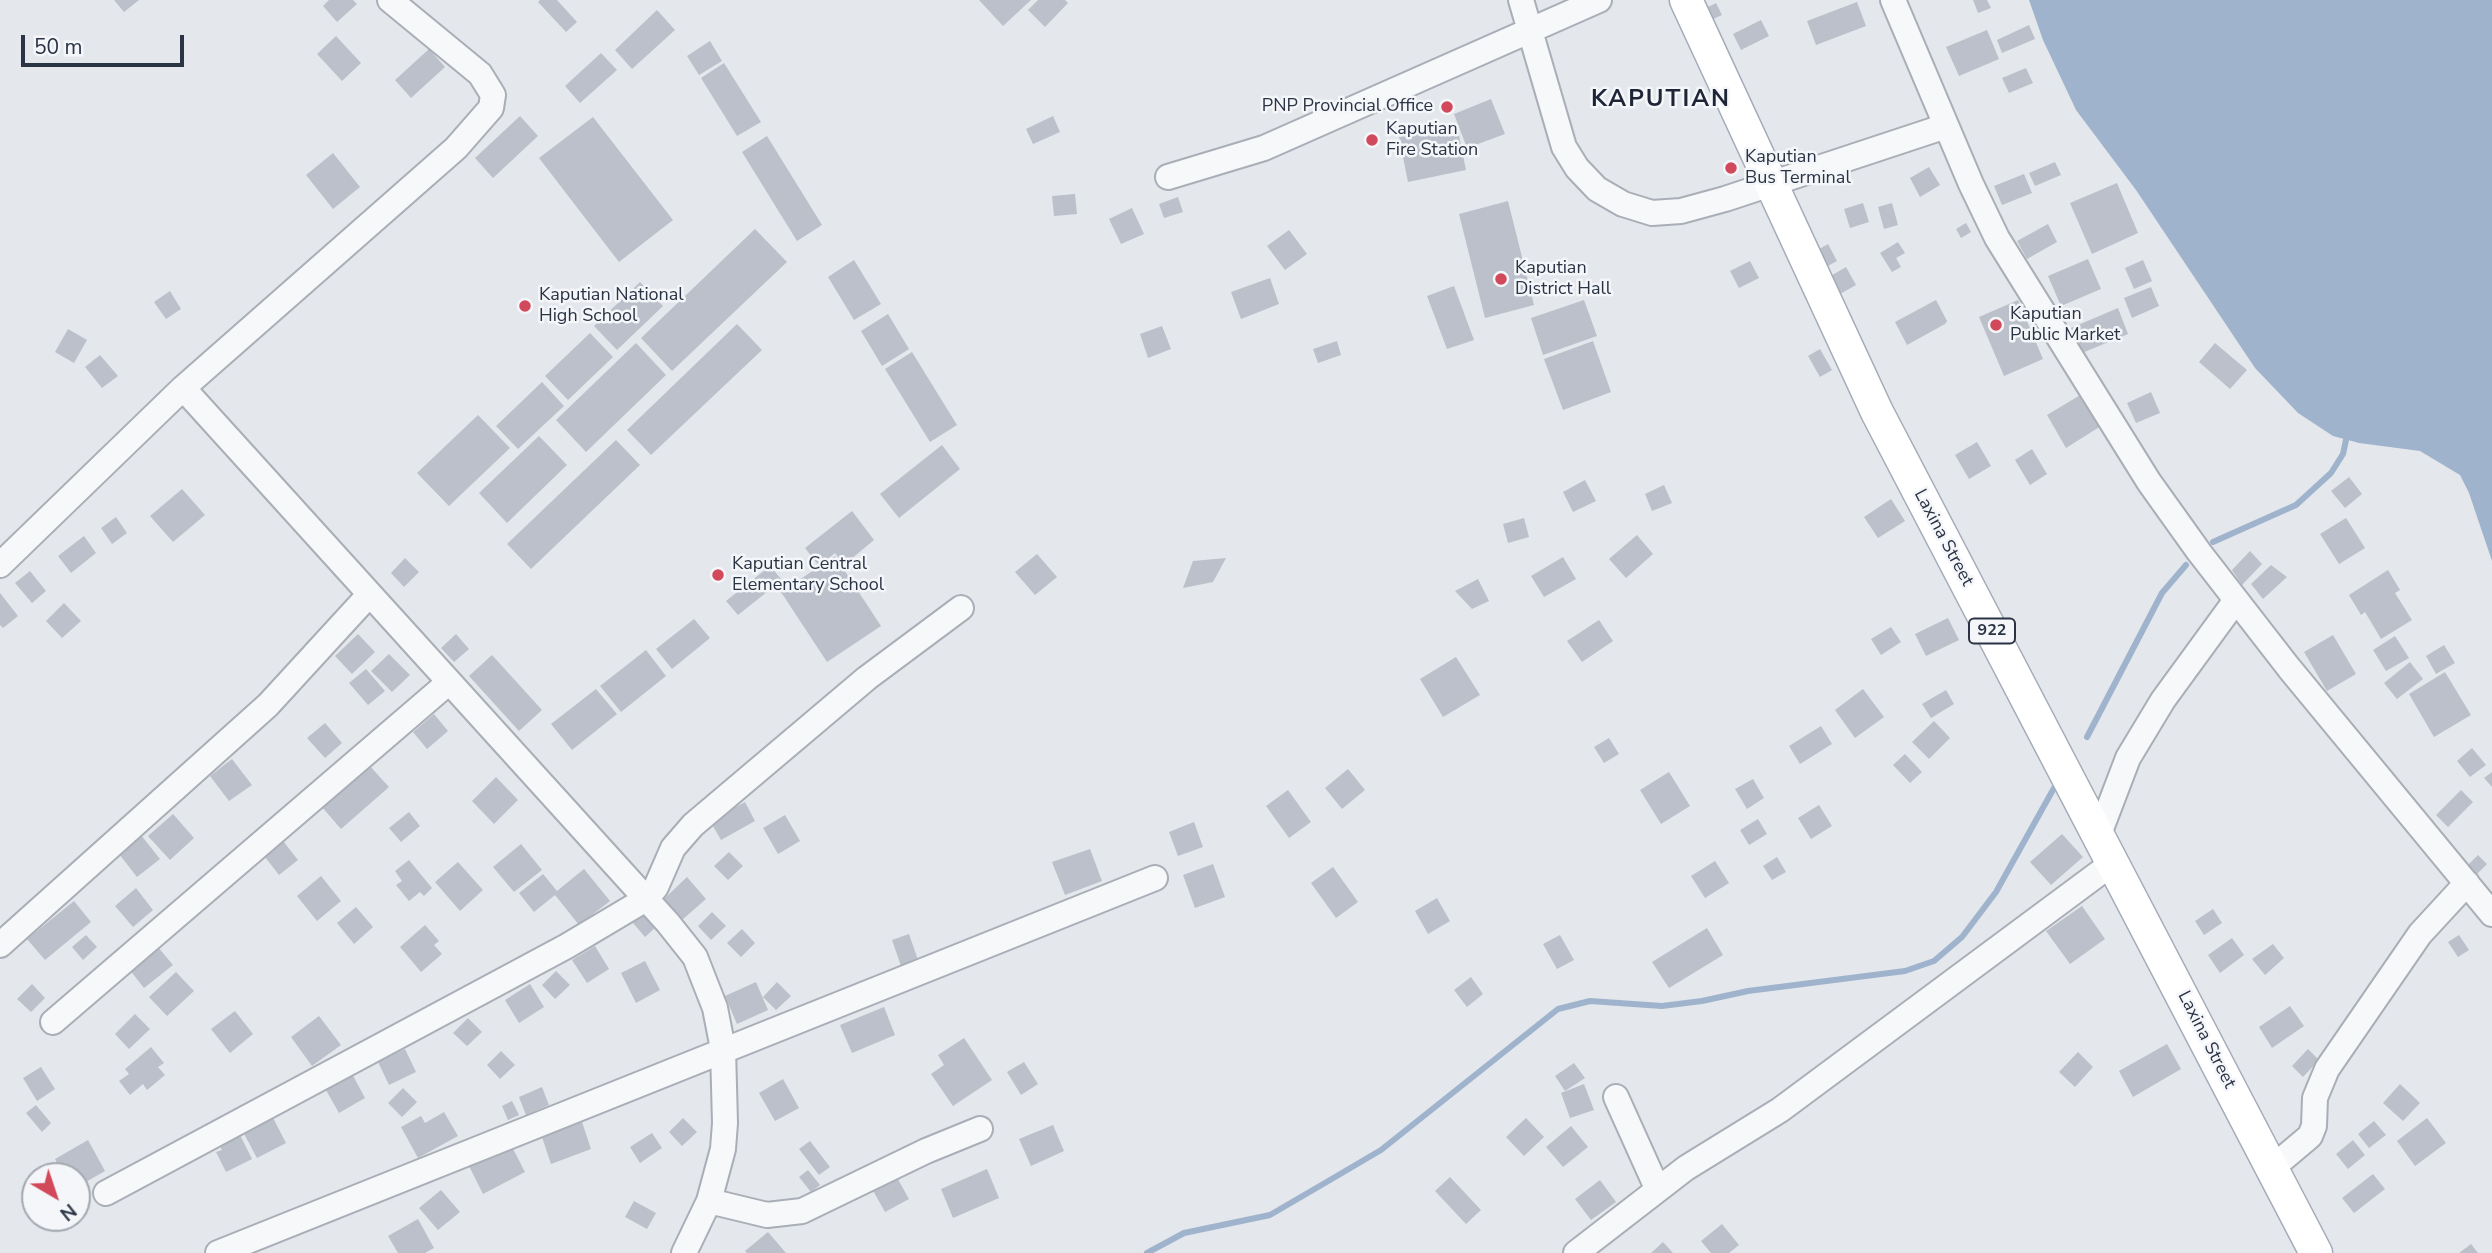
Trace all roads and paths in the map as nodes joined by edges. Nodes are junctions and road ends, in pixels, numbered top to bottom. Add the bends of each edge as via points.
1 (390, 0) edge
2 (1521, 0) edge
3 (1599, 0) edge
4 (1686, 0) edge
5 (1893, 0) edge
6 (1532, 30) junction
7 (1946, 126) junction
8 (1168, 177) dead end
9 (1770, 185) junction
10 (183, 388) junction
11 (0, 565) edge
12 (368, 596) junction
13 (2236, 600) junction
14 (961, 608) dead end
15 (448, 683) junction
16 (2099, 834) junction
17 (2114, 862) junction
18 (1155, 878) dead end
19 (2467, 883) junction
20 (646, 899) junction
21 (2492, 914) edge
22 (0, 945) edge
23 (53, 1022) dead end
24 (723, 1049) junction
25 (1616, 1097) dead end
26 (980, 1129) dead end
27 (2272, 1168) junction
28 (1657, 1188) junction
29 (106, 1193) dead end
30 (709, 1201) junction
31 (218, 1253) edge
32 (684, 1253) edge
33 (1576, 1253) edge
34 (2316, 1253) edge

1 - 10 street via 480,74 493,95 491,108 456,148
2 - 6 street
3 - 6 street
4 - 9 main road, Laxina Street / 922
5 - 7 street
6 - 8 street via 1264,148
6 - 9 street via 1564,147 1597,189 1652,213 1681,211
7 - 9 street
7 - 13 street via 1986,217 2024,286 2170,513
9 - 16 main road, Laxina Street / 922 via 1877,412
10 - 11 street
10 - 12 street
12 - 15 street
12 - 22 street via 268,705
13 - 16 street via 2163,700 2128,758
13 - 19 street
14 - 20 street via 867,678 693,825 673,848
15 - 20 street
15 - 23 street
16 - 17 main road, Laxina Street / 922
17 - 27 main road, Laxina Street / 922
17 - 28 street via 1780,1110
18 - 24 street
19 - 21 street
19 - 27 street via 2420,934 2327,1069 2315,1098 2310,1136
20 - 24 street via 695,957 715,1008
20 - 29 street via 567,946
24 - 30 street via 723,1149
24 - 31 street
25 - 28 street
26 - 30 street via 802,1211 767,1215
27 - 34 main road, Laxina Street / 922
28 - 33 street
30 - 32 street

